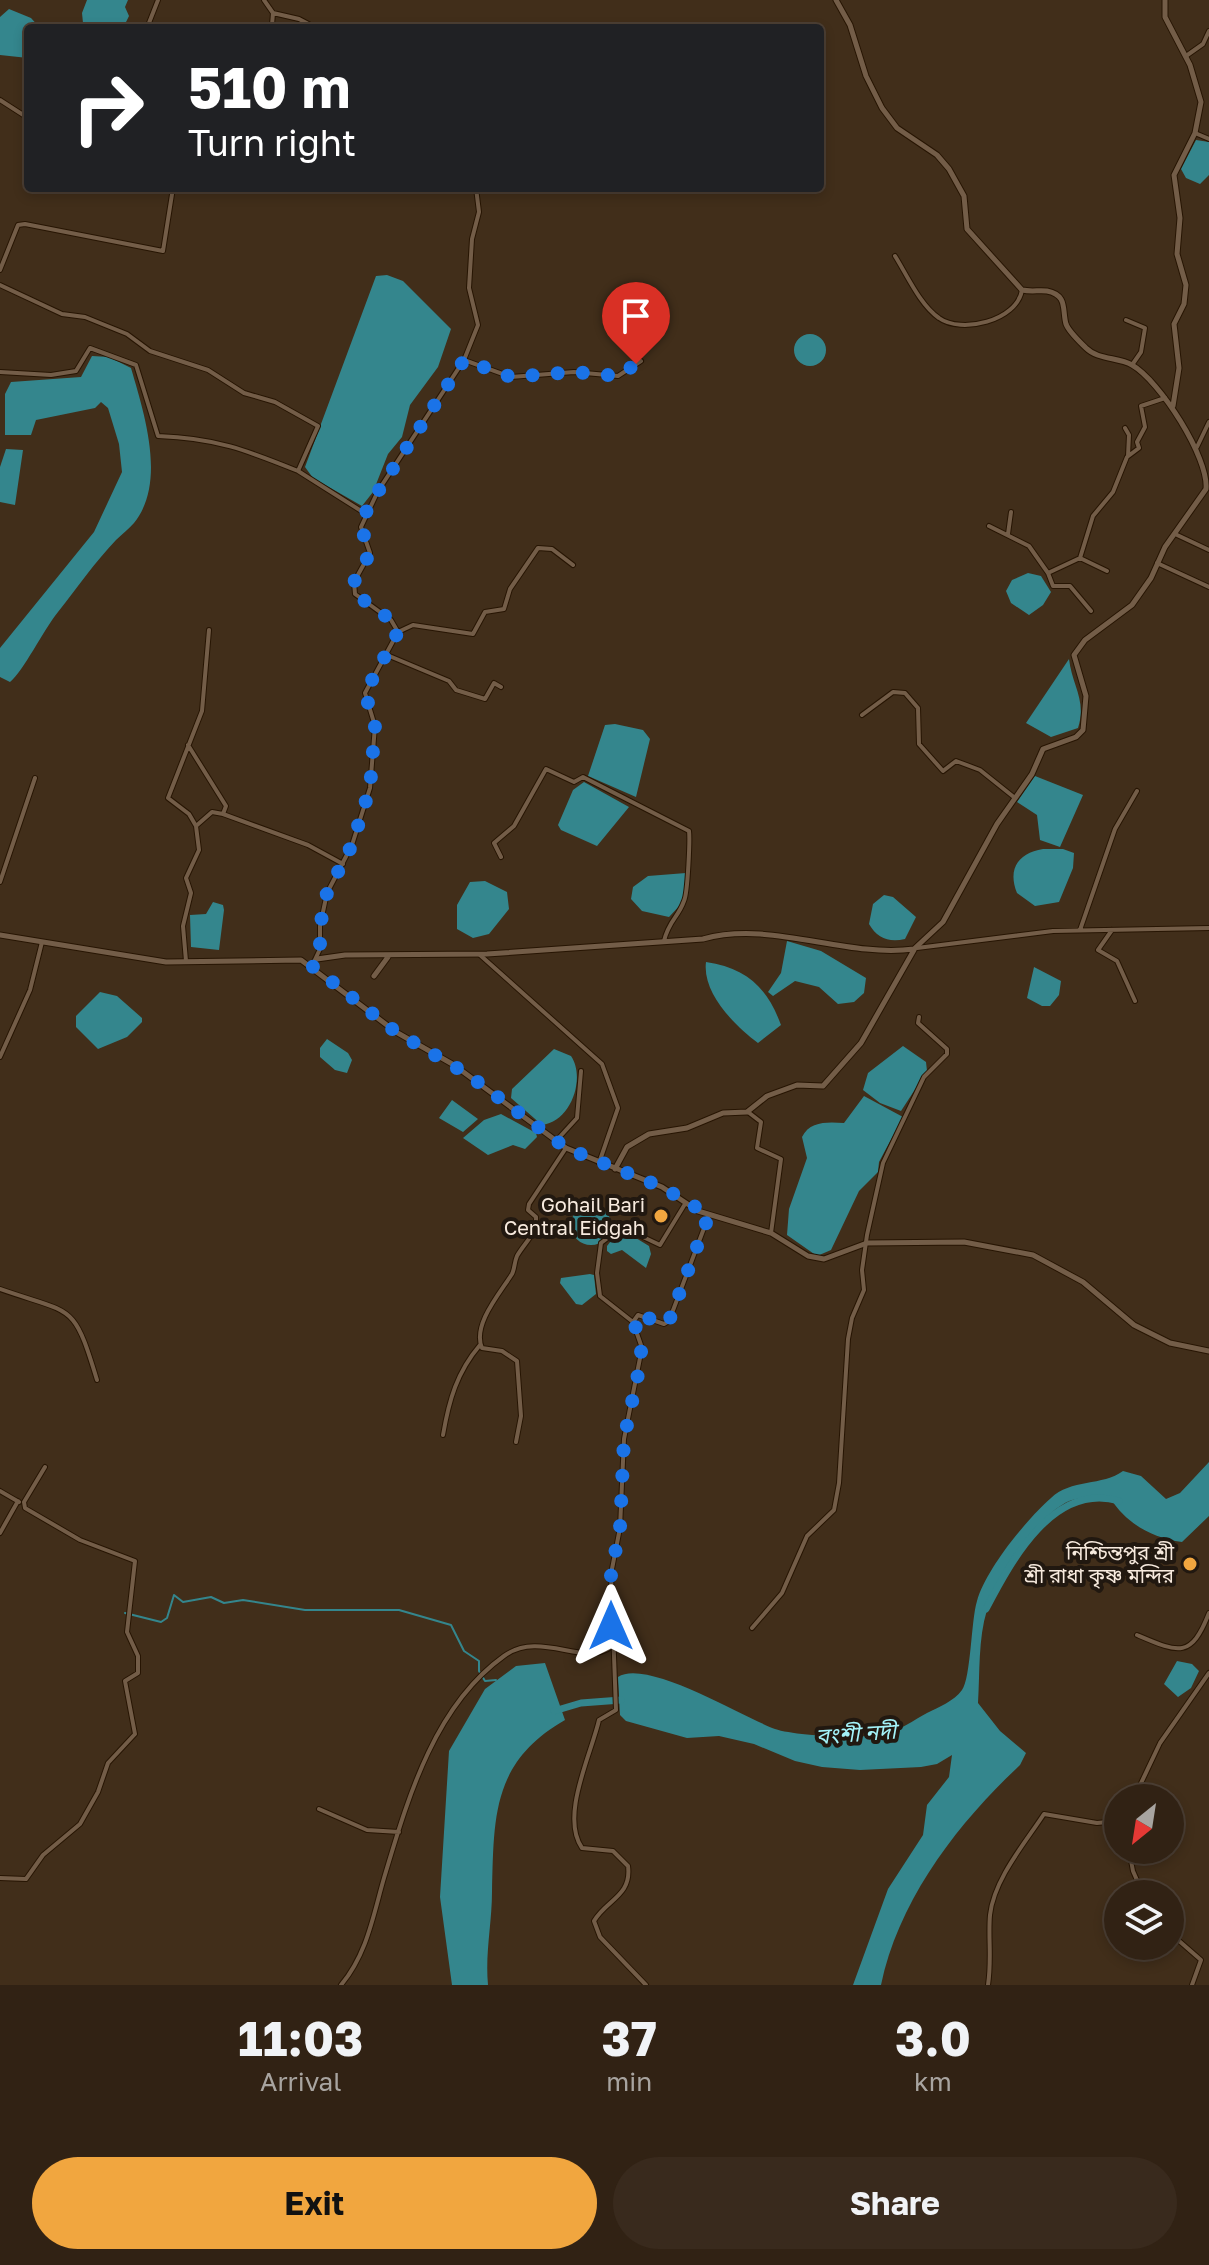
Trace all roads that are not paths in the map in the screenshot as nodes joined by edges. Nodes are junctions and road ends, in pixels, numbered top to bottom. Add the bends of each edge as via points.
1 (158, 0) edge
2 (264, 0) edge
3 (836, 0) edge
4 (1165, 0) edge
5 (273, 13) junction
6 (149, 24) edge
7 (272, 24) edge
8 (307, 24) edge
9 (1209, 31) edge
10 (1186, 56) junction
11 (0, 100) edge
12 (24, 115) edge
13 (1195, 133) junction
14 (1209, 139) edge
15 (172, 192) edge
16 (476, 192) edge
17 (895, 256) dead end
18 (0, 270) edge
19 (0, 285) edge
20 (1022, 290) junction
21 (1126, 320) dead end
22 (464, 360) junction
23 (641, 361) dead end
24 (1132, 365) junction
25 (0, 372) edge
26 (1165, 398) junction
27 (1173, 407) junction
28 (1209, 422) edge
29 (1125, 428) dead end
30 (1197, 447) junction
31 (1128, 456) junction
32 (298, 471) junction
33 (1011, 512) dead end
34 (366, 514) junction
35 (989, 526) dead end
36 (1175, 534) junction
37 (1010, 536) junction
38 (1209, 550) edge
39 (1080, 558) junction
40 (1157, 563) junction
41 (573, 565) dead end
42 (1107, 571) dead end
43 (1048, 573) junction
44 (1209, 587) edge
45 (1091, 611) dead end
46 (209, 630) dead end
47 (398, 632) junction
48 (387, 655) junction
49 (501, 687) dead end
50 (862, 715) dead end
51 (188, 745) junction
52 (35, 778) dead end
53 (1137, 791) dead end
54 (1015, 798) junction
55 (223, 814) junction
56 (196, 826) junction
57 (501, 857) dead end
58 (343, 864) junction
59 (0, 882) edge
60 (1209, 928) edge
61 (1080, 930) junction
62 (1112, 930) junction
63 (0, 935) edge
64 (664, 941) junction
65 (42, 942) junction
66 (915, 948) junction
67 (480, 955) junction
68 (388, 956) junction
69 (317, 959) junction
70 (186, 963) junction
71 (312, 966) junction
72 (374, 976) dead end
73 (1135, 1001) dead end
74 (919, 1017) dead end
75 (0, 1057) edge
76 (581, 1071) dead end
77 (747, 1112) junction
78 (556, 1141) junction
79 (566, 1148) junction
80 (599, 1163) junction
81 (615, 1169) junction
82 (685, 1204) junction
83 (709, 1215) junction
84 (771, 1233) junction
85 (867, 1243) junction
86 (0, 1289) edge
87 (633, 1322) junction
88 (480, 1345) junction
89 (1209, 1351) edge
90 (97, 1380) dead end
91 (443, 1435) dead end
92 (516, 1442) dead end
93 (45, 1467) dead end
94 (0, 1491) edge
95 (20, 1502) junction
96 (0, 1533) edge
97 (1209, 1613) edge
98 (752, 1628) dead end
99 (1137, 1635) dead end
100 (612, 1646) junction
101 (1209, 1673) edge
102 (1141, 1784) edge
103 (319, 1809) dead end
104 (1104, 1822) edge
105 (399, 1832) junction
106 (0, 1878) edge
107 (1184, 1945) edge
108 (341, 1985) edge
109 (646, 1985) edge
110 (988, 1985) edge
111 (1192, 1985) edge

1 - 6 street
2 - 5 street
3 - 20 street via 882,108 897,128 949,169 964,196 967,229
4 - 10 street via 1171,32
5 - 7 street
5 - 8 street
9 - 10 street via 1203,44
10 - 13 street via 1200,93
11 - 12 street
13 - 14 street
13 - 27 street via 1174,175 1180,218 1177,254 1186,285 1174,324 1179,368
15 - 18 street via 163,251 25,224 13,232
16 - 22 street via 479,212 469,288 478,325
17 - 20 street via 928,307 946,321 989,321 1008,315
19 - 32 street via 62,314 127,334 150,351 208,370 244,393 275,402 318,426
20 - 24 street via 1055,293 1066,305 1068,328 1086,348
21 - 24 street via 1145,328 1141,352
22 - 23 street via 511,377 574,372 618,376
22 - 34 street
24 - 26 street
25 - 32 street via 76,371 90,348 136,365 158,436 203,438 245,448
26 - 27 street
26 - 31 street via 1141,406 1145,427 1137,451
27 - 30 street
28 - 30 street
29 - 31 street
30 - 36 street via 1206,489
31 - 39 street via 1113,492 1093,516
32 - 34 street
33 - 37 street
34 - 47 street via 361,527 370,553 354,582 355,594 391,620
35 - 37 street
36 - 38 street
36 - 40 street
37 - 43 street via 1035,551
39 - 42 street
39 - 43 street
40 - 44 street
40 - 54 street via 1132,605 1085,640 1075,654 1086,696 1083,730 1043,749
41 - 47 street via 552,549 538,548 510,589 504,609 485,612 473,634 413,625
43 - 45 street via 1053,586 1070,586
46 - 51 street via 205,699
47 - 48 street
48 - 49 street via 485,699 494,683
48 - 58 street via 365,693 375,726 370,788
50 - 54 street via 893,692 905,693 918,708 919,744 943,771 956,761 968,764
51 - 55 street via 222,796
51 - 56 street via 168,798
52 - 59 street
53 - 61 street via 1115,829
54 - 66 street via 943,922
55 - 56 street via 212,812
55 - 58 street via 308,845
56 - 70 street via 199,850 186,878 191,893 183,926
57 - 64 street via 494,843 514,826 546,769 574,782 583,777 689,831 688,888
58 - 69 street via 327,893
60 - 62 street
61 - 62 street
61 - 66 street
62 - 73 street via 1098,950 1117,961
63 - 65 street
64 - 66 street via 734,934 848,948
64 - 67 street
65 - 70 street
65 - 75 street via 30,990
66 - 77 street via 861,1043 823,1086 797,1085
67 - 68 street
67 - 80 street via 602,1064 618,1108
68 - 69 street
68 - 72 street
69 - 71 street
70 - 71 street via 286,959
71 - 78 street via 396,1032 461,1069
74 - 85 street via 918,1023 947,1054 924,1077 883,1163
76 - 78 street via 577,1118
77 - 81 street via 723,1113 687,1128 649,1134 627,1147
77 - 84 street via 761,1122 757,1148 781,1159
78 - 79 street
79 - 80 street
79 - 88 street via 529,1204 536,1217 534,1231 488,1309
80 - 81 street
81 - 82 street via 662,1187
82 - 83 street
82 - 87 street via 660,1245 622,1227 601,1243 600,1296
83 - 84 street
83 - 87 street via 669,1321 638,1315
84 - 85 street via 808,1256 824,1259
85 - 89 street via 964,1242 1033,1255 1083,1282 1134,1325 1170,1343
85 - 98 street via 864,1290 848,1339 834,1510 807,1536 782,1593
86 - 90 street via 54,1306 75,1320
87 - 100 street via 642,1356 624,1439 620,1528 610,1594
88 - 91 street via 458,1376
88 - 92 street via 517,1361 521,1416
93 - 95 street
94 - 95 street
95 - 96 street
95 - 106 street via 80,1540 135,1561 127,1632 138,1656 138,1673 125,1681 135,1734 108,1763 98,1792 72,1833 43,1855 26,1879
97 - 99 street via 1198,1639 1184,1648
100 - 105 street via 598,1652 528,1645 509,1653 469,1685 424,1763
100 - 109 street via 615,1713 599,1720 574,1827 582,1848 613,1851 628,1866 622,1895 594,1921 600,1937
101 - 102 street via 1160,1743
103 - 105 street via 367,1830
104 - 110 street via 1044,1814 1005,1874 990,1912
105 - 108 street via 360,1957
107 - 111 street via 1201,1960

